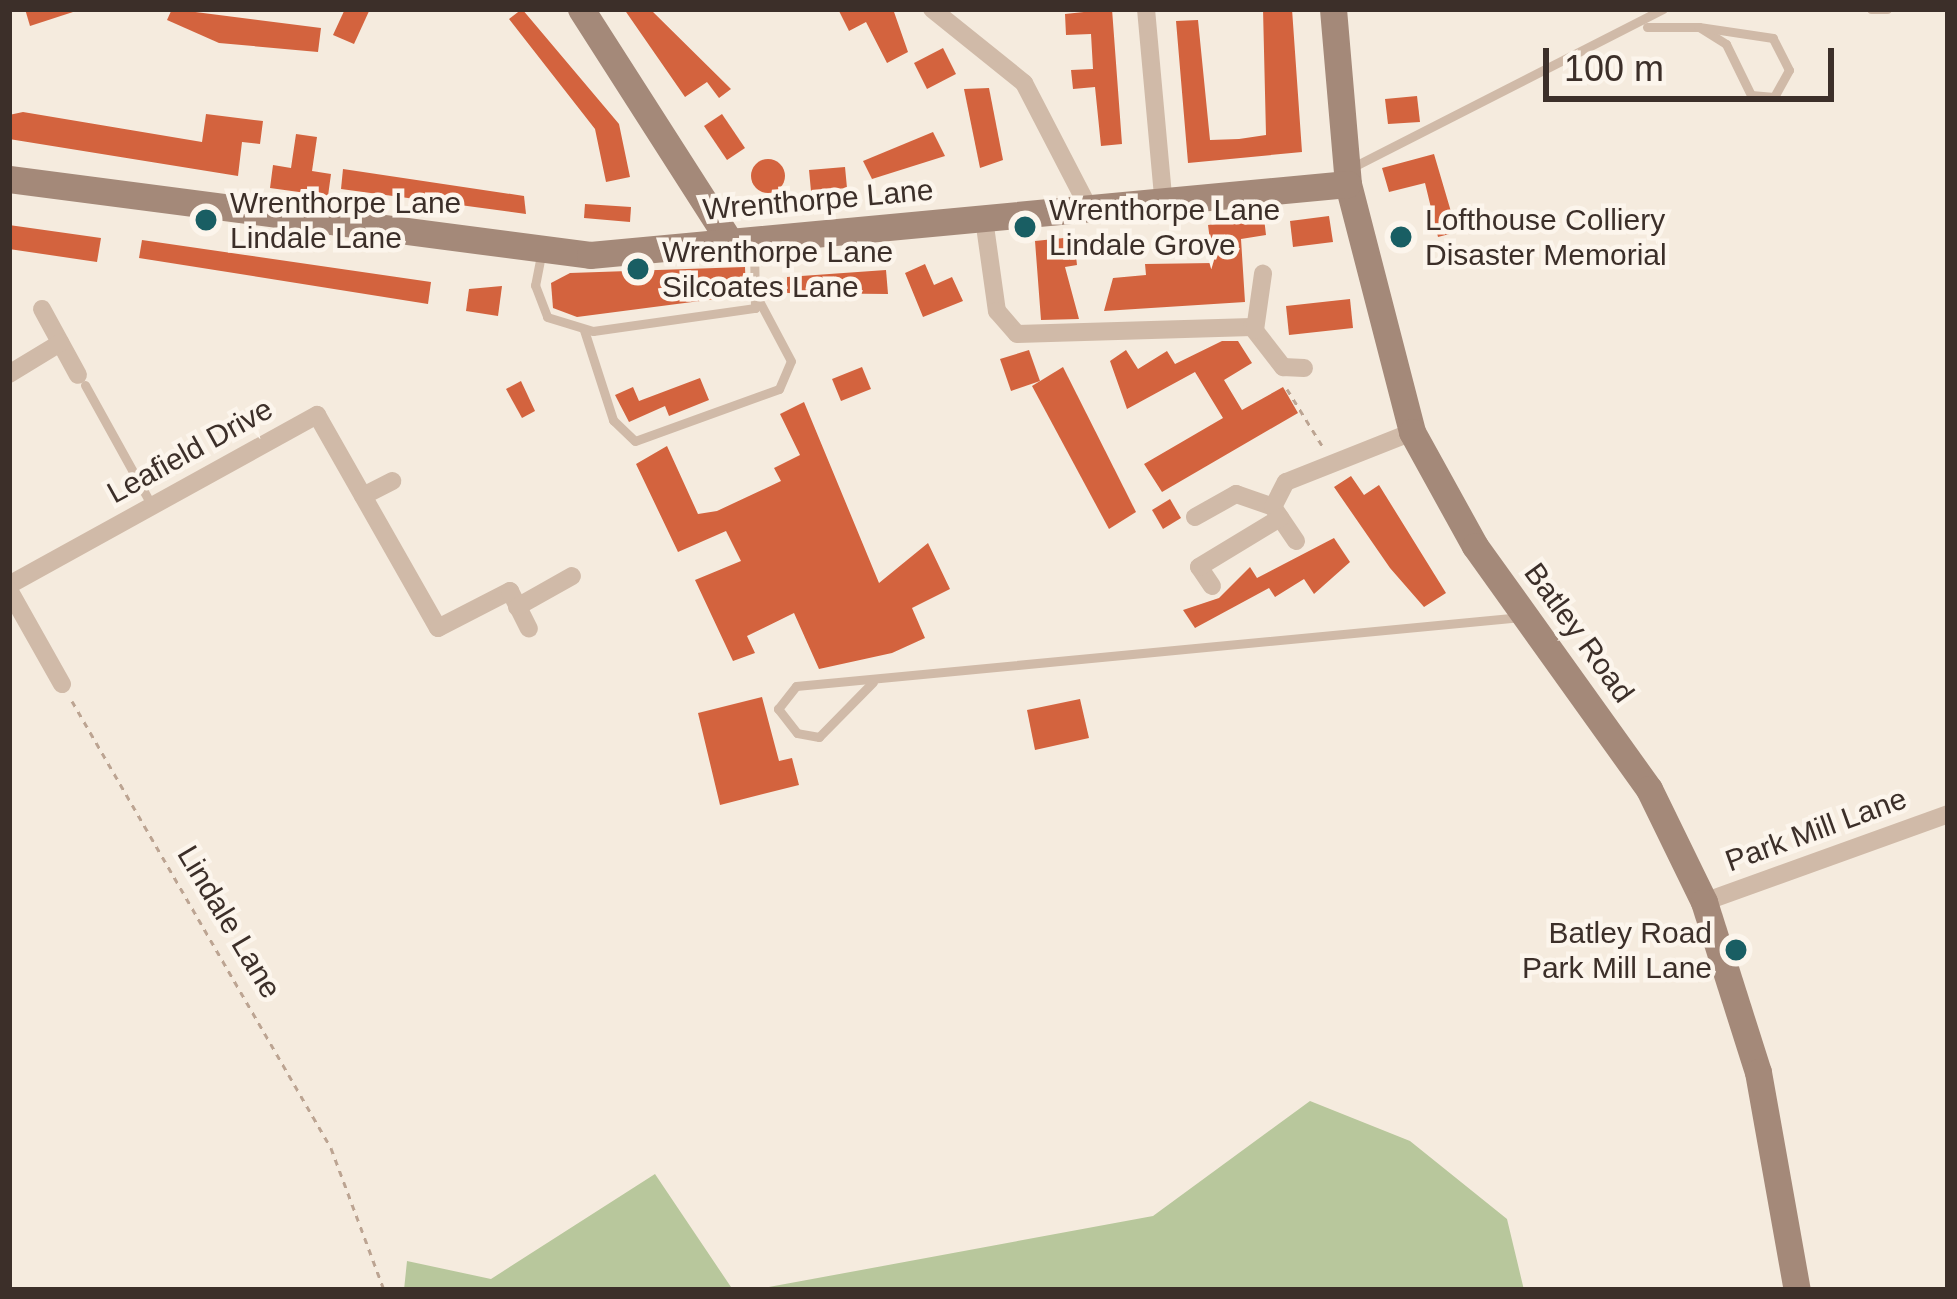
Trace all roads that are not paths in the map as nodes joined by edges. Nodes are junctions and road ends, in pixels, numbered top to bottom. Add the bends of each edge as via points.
1 (581, 9) edge
2 (932, 9) edge
3 (1146, 9) edge
4 (1333, 9) edge
5 (1663, 9) edge
6 (1870, 9) edge
7 (1887, 9) edge
8 (1647, 27) junction
9 (1699, 27) junction
10 (1347, 177) junction
11 (9, 179) edge
12 (1164, 206) junction
13 (1091, 212) junction
14 (984, 220) junction
15 (741, 239) junction
16 (542, 251) junction
17 (1262, 274) dead end
18 (757, 297) junction
19 (42, 309) dead end
20 (584, 330) junction
21 (1255, 330) junction
22 (59, 343) junction
23 (1304, 368) dead end
24 (9, 374) edge
25 (82, 380) joint
26 (1412, 432) junction
27 (392, 481) dead end
28 (363, 496) junction
29 (152, 506) junction
30 (1273, 517) junction
31 (1195, 518) dead end
32 (1296, 541) dead end
33 (572, 576) dead end
34 (1213, 586) dead end
35 (9, 587) edge
36 (517, 607) junction
37 (1527, 617) junction
38 (530, 629) dead end
39 (873, 682) junction
40 (62, 684) road end
41 (1948, 814) edge
42 (1704, 902) junction
43 (1797, 1290) edge

1 - 15 street
2 - 13 street via 1024,83
3 - 12 street
4 - 10 street, Batley Road
5 - 8 lane
6 - 7 lane
8 - 9 lane
8 - 10 lane
9 - 9 lane via 1726,44 1751,95 1774,97 1789,70 1773,38
10 - 12 street, Wrenthorpe Lane
10 - 26 street, Batley Road
11 - 16 street, Wrenthorpe Lane
12 - 13 street, Wrenthorpe Lane
13 - 14 street, Wrenthorpe Lane
14 - 15 street, Wrenthorpe Lane
14 - 21 street via 997,310 1017,334
15 - 16 street, Wrenthorpe Lane
15 - 18 lane
16 - 20 lane via 538,303
17 - 21 street
18 - 20 lane via 745,312
18 - 20 lane via 791,362 779,389 635,441 613,420
19 - 22 street
21 - 23 street via 1270,355
22 - 24 street
22 - 25 street
25 - 29 lane
26 - 30 street via 1330,458 1286,482
26 - 37 street, Batley Road
27 - 28 street
28 - 29 street, Leafield Drive via 317,415
28 - 36 street, Leafield Drive via 438,628 510,591
29 - 35 street, Leafield Drive
30 - 31 street via 1236,494
30 - 32 street
30 - 34 street via 1199,567
33 - 36 street, Leafield Drive
35 - 40 street
36 - 38 street
37 - 39 lane
37 - 42 street, Batley Road via 1649,789
39 - 39 lane via 786,689 778,709 797,734 819,737
41 - 42 street, Park Mill Lane
42 - 43 street, Batley Road via 1757,1072

